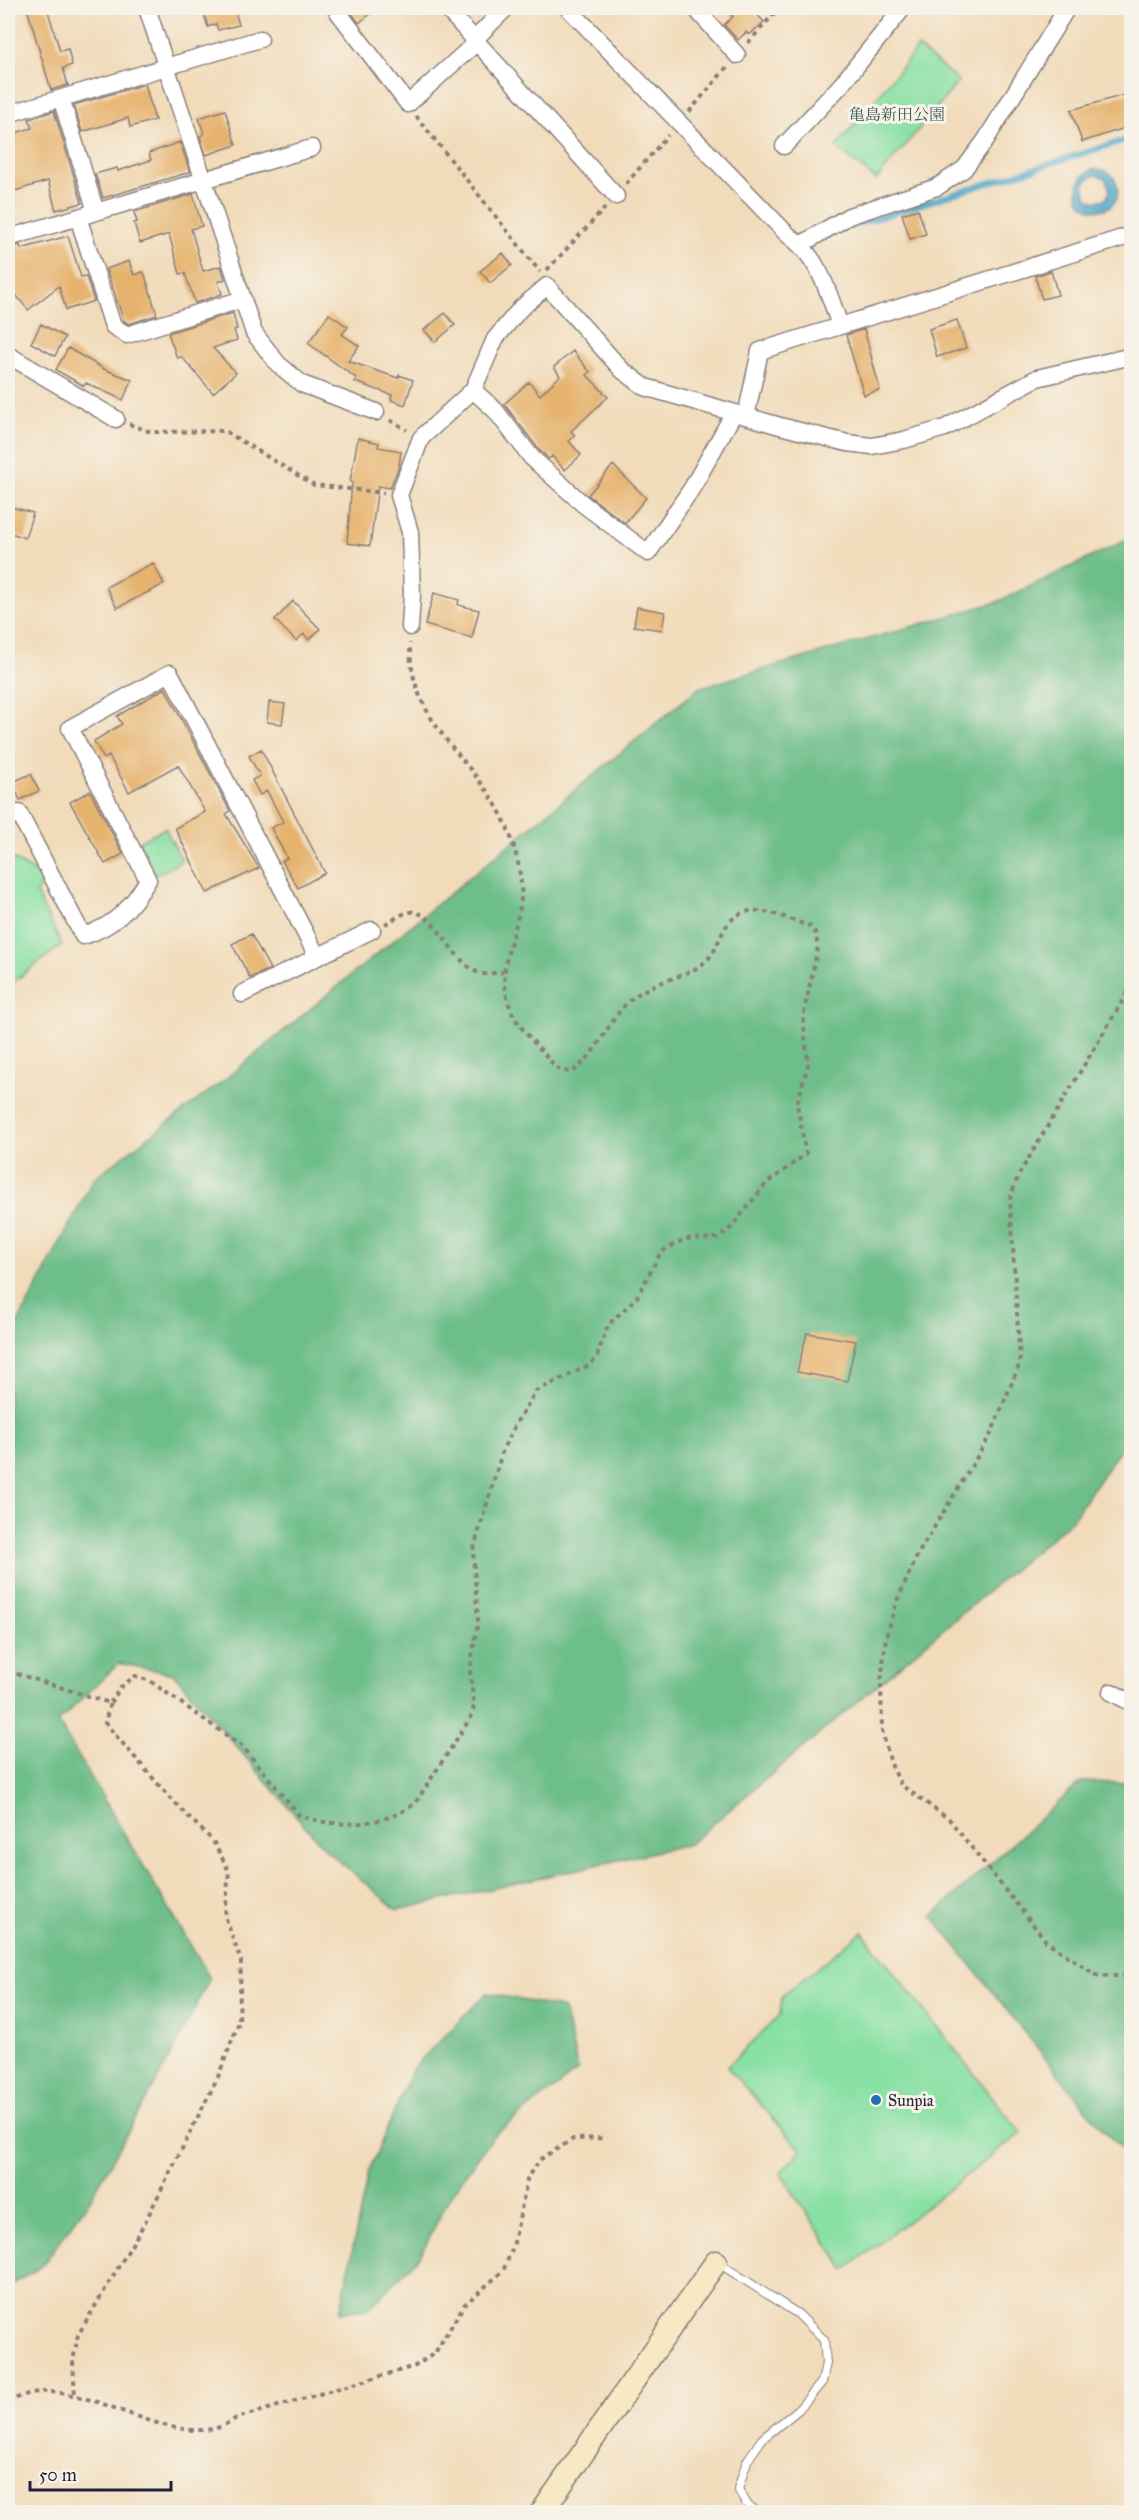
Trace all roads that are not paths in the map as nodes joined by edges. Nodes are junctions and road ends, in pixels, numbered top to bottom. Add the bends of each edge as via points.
1 (147, 8) edge
2 (334, 8) edge
3 (446, 8) edge
4 (506, 8) edge
5 (568, 8) edge
6 (694, 8) edge
7 (903, 8) edge
8 (1067, 8) edge
9 (260, 39) dead end
10 (476, 40) junction
11 (737, 56) road end
12 (166, 67) junction
13 (61, 98) junction
14 (8, 114) edge
15 (784, 146) dead end
16 (312, 148) dead end
17 (203, 179) junction
18 (616, 196) road end
19 (96, 212) junction
20 (78, 217) junction
21 (1131, 235) edge
22 (8, 238) edge
23 (802, 244) junction
24 (243, 299) junction
25 (840, 326) junction
26 (8, 355) edge
27 (1131, 356) edge
28 (473, 390) junction
29 (376, 412) road end
30 (740, 415) junction
31 (116, 418) road end
32 (410, 627) road end
33 (8, 816) edge
34 (372, 930) road end
35 (317, 956) junction
36 (242, 994) dead end
37 (1111, 1692) dead end
38 (1131, 1703) edge
39 (716, 2262) joint
40 (542, 2512) edge
41 (759, 2512) edge

1 - 12 street
2 - 10 street via 408,104
3 - 10 street
4 - 10 street
5 - 23 street via 788,235
6 - 11 street
7 - 15 street via 841,85
8 - 23 street via 964,169 937,188 849,216
9 - 12 street
10 - 18 street
12 - 13 street
12 - 17 street
13 - 14 street
13 - 19 street
16 - 17 street
17 - 19 street
17 - 24 street
19 - 20 street
20 - 22 street
20 - 24 street via 113,327 127,335
21 - 25 street
23 - 25 street via 819,268
24 - 29 street via 254,333 278,364 302,384
25 - 30 street via 760,351
26 - 31 street
27 - 30 street via 1037,378 945,428 872,446
28 - 30 street via 495,339 546,286 622,370 645,387
28 - 30 street via 495,410 532,458 583,504 648,553
28 - 32 street via 421,438 399,495 410,532
33 - 35 street via 19,813 83,936 104,929 130,908 148,880 70,728 170,673
34 - 35 street
35 - 36 street
37 - 38 street
39 - 40 street
39 - 41 lane via 798,2314 824,2340 826,2363 822,2382 799,2409 762,2439 747,2462 738,2489 748,2506

